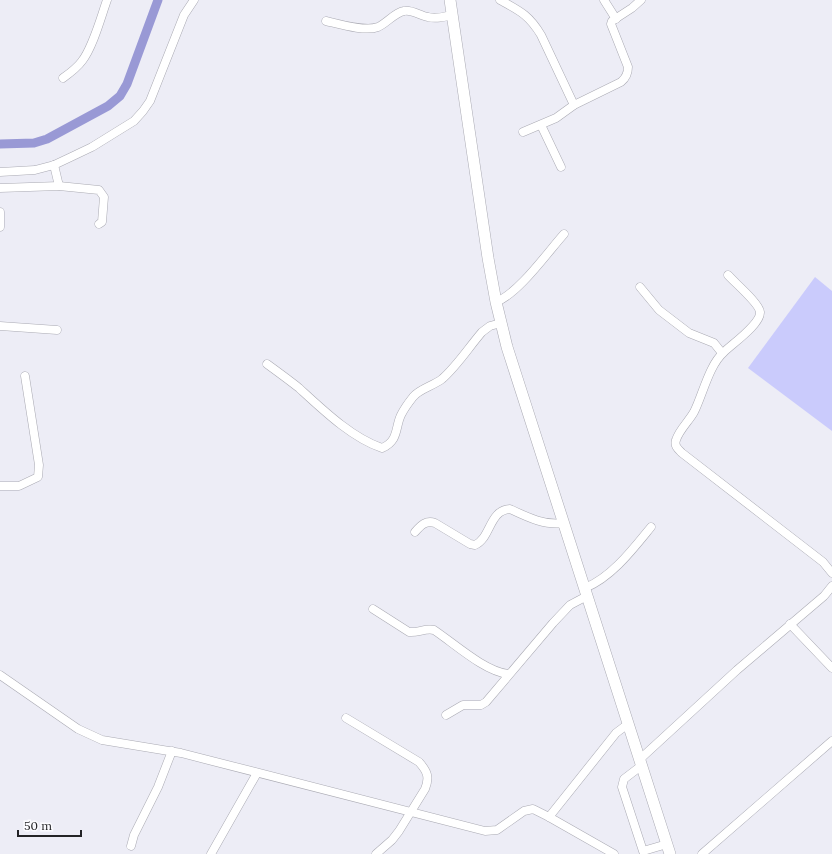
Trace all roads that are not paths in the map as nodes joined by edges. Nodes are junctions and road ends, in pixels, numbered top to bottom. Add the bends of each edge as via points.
1 (107, 0) edge
2 (194, 0) edge
3 (450, 0) edge
4 (500, 0) edge
5 (604, 0) edge
6 (641, 0) edge
7 (452, 15) junction
8 (616, 19) junction
9 (326, 21) dead end
10 (63, 78) dead end
11 (574, 105) junction
12 (541, 125) junction
13 (523, 132) dead end
14 (54, 165) junction
15 (561, 167) dead end
16 (0, 172) edge
17 (59, 186) junction
18 (0, 188) edge
19 (0, 212) edge
20 (99, 224) dead end
21 (0, 227) edge
22 (564, 234) dead end
23 (728, 276) dead end
24 (640, 287) dead end
25 (496, 302) junction
26 (501, 323) junction
27 (0, 326) edge
28 (57, 330) dead end
29 (722, 353) junction
30 (267, 364) dead end
31 (25, 376) dead end
32 (0, 486) edge
33 (564, 522) junction
34 (651, 527) dead end
35 (415, 532) dead end
36 (832, 573) edge
37 (832, 586) edge
38 (586, 592) junction
39 (373, 609) dead end
40 (790, 624) junction
41 (832, 668) edge
42 (508, 674) junction
43 (0, 675) edge
44 (446, 715) dead end
45 (346, 718) dead end
46 (628, 724) junction
47 (832, 741) edge
48 (172, 751) junction
49 (640, 763) junction
50 (257, 774) junction
51 (411, 813) junction
52 (549, 817) junction
53 (131, 846) dead end
54 (669, 849) edge
55 (211, 854) edge
56 (376, 854) edge
57 (614, 854) edge
58 (702, 854) edge

1 - 10 street via 87,54 78,67
2 - 14 street via 184,15 144,111 134,121 92,147
3 - 7 street
4 - 11 street via 529,17 535,25
5 - 8 street
6 - 8 street
7 - 9 street via 429,18 405,11 378,27 370,28
7 - 25 street
8 - 11 street via 611,24 628,67 626,78
11 - 12 street
12 - 13 street
12 - 15 street
14 - 16 street via 35,170
14 - 17 street
17 - 18 street
17 - 20 street via 99,190 104,196 102,222
19 - 21 street
22 - 25 street via 509,295
23 - 29 street via 756,303 760,311 758,320 752,327
24 - 29 street via 659,310 689,333 714,343
25 - 26 street
26 - 30 street via 482,332 442,378 413,397 400,416 394,437 382,448 372,445 348,429
26 - 33 street
27 - 28 street
29 - 36 street via 714,365 694,412 677,436 676,445 823,562
31 - 32 street via 39,473 38,477 19,486
33 - 35 street via 558,524 540,521 504,509 493,519 482,540 475,545 435,523 425,523
33 - 38 street
34 - 38 street via 617,565
37 - 40 street via 824,596
38 - 42 street via 570,605
38 - 46 street
39 - 42 street via 409,632 434,630 485,666 499,673
40 - 41 street
40 - 49 street via 736,670
42 - 44 street via 486,702 481,705 463,705
43 - 48 street via 91,736
45 - 51 street via 419,762 425,769 428,782
46 - 49 street
46 - 52 street via 616,733
47 - 58 street
48 - 50 street
48 - 53 street
49 - 54 street
49 - 54 street via 624,779 622,787 638,836 643,850
50 - 51 street
50 - 55 street
51 - 52 street via 485,831 497,830 524,811 533,809
51 - 56 street via 392,840
52 - 57 street

